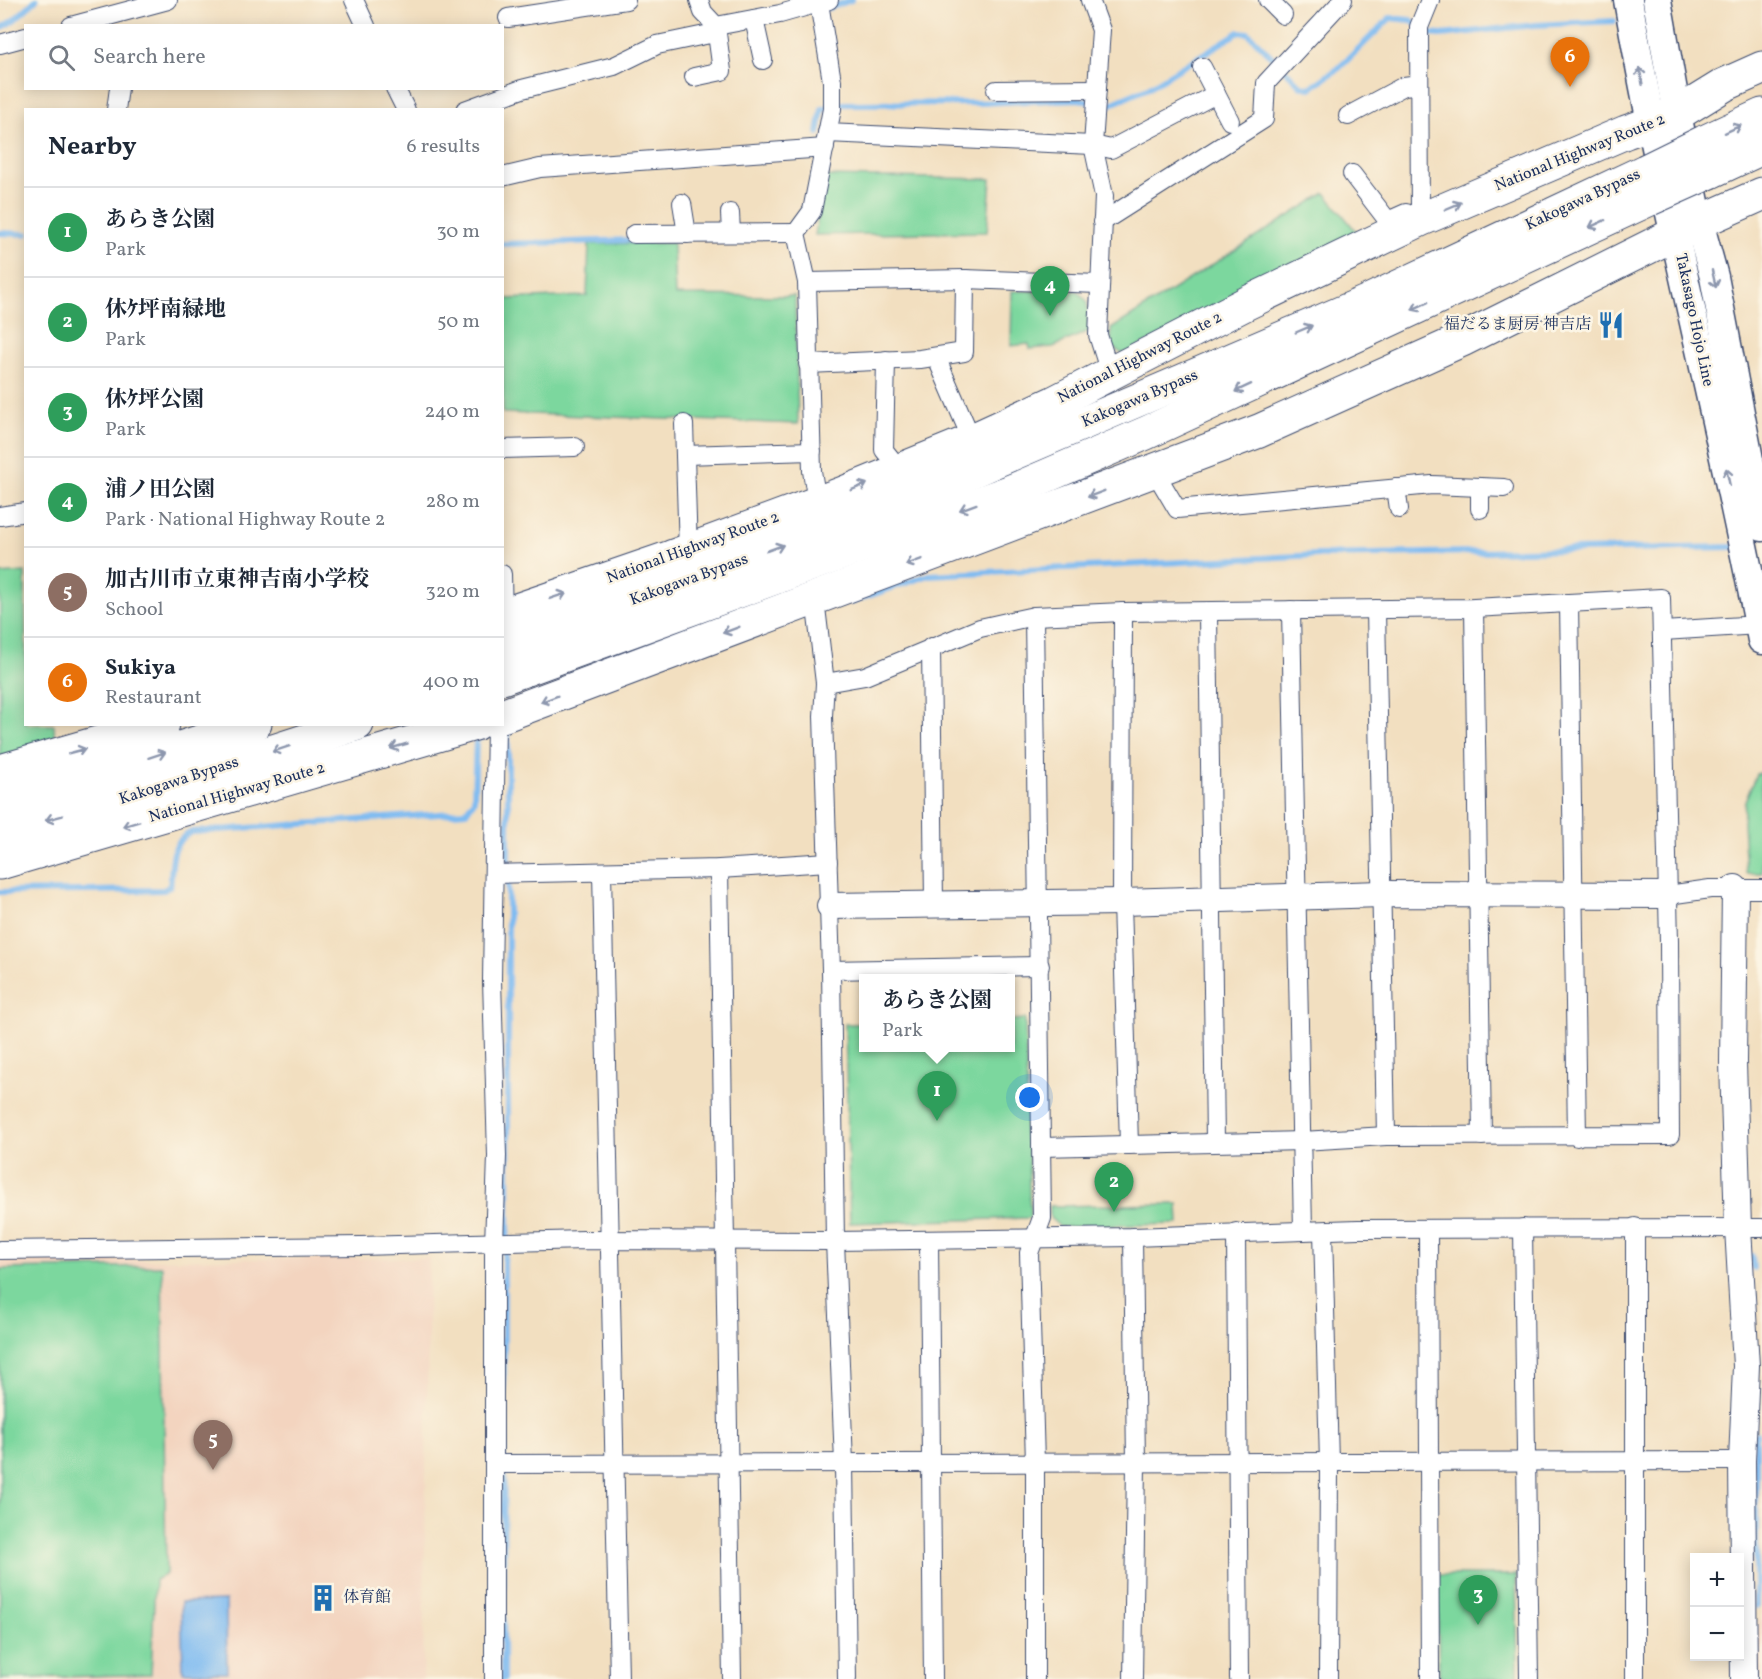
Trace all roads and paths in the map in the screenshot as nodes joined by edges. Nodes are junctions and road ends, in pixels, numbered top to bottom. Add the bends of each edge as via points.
1 (168, 0) edge
2 (354, 0) edge
3 (626, 0) edge
4 (699, 0) edge
5 (1090, 0) edge
6 (1343, 0) edge
7 (1430, 0) edge
8 (1628, 0) edge
9 (1657, 0) edge
10 (824, 2) edge
11 (779, 7) edge
12 (508, 18) dead end
13 (754, 19) junction
14 (117, 20) edge
15 (86, 24) edge
16 (365, 24) edge
17 (716, 26) junction
18 (24, 38) edge
19 (0, 44) edge
20 (763, 60) dead end
21 (1202, 67) dead end
22 (1762, 68) edge
23 (694, 78) dead end
24 (1419, 84) junction
25 (1762, 87) edge
26 (1097, 89) junction
27 (119, 90) edge
28 (396, 90) edge
29 (996, 90) dead end
30 (1216, 94) junction
31 (116, 108) edge
32 (405, 108) edge
33 (471, 108) edge
34 (1762, 115) edge
35 (1348, 116) dead end
36 (1663, 119) junction
37 (1230, 121) dead end
38 (826, 141) junction
39 (1093, 145) junction
40 (1762, 148) edge
41 (1707, 157) junction
42 (1352, 174) dead end
43 (504, 177) edge
44 (1762, 181) edge
45 (1648, 185) junction
46 (1762, 194) edge
47 (682, 203) dead end
48 (730, 213) dead end
49 (1420, 214) junction
50 (1102, 222) junction
51 (1687, 229) junction
52 (731, 233) junction
53 (796, 233) junction
54 (634, 234) dead end
55 (687, 234) junction
56 (965, 279) junction
57 (807, 282) junction
58 (1099, 284) junction
59 (886, 360) junction
60 (808, 364) junction
61 (940, 366) dead end
62 (1110, 373) junction
63 (684, 424) dead end
64 (972, 440) junction
65 (575, 447) dead end
66 (504, 449) edge
67 (812, 451) junction
68 (685, 455) junction
69 (900, 470) junction
70 (1155, 471) junction
71 (1480, 487) junction
72 (1396, 488) junction
73 (1504, 488) dead end
74 (1009, 492) junction
75 (817, 502) junction
76 (893, 505) junction
77 (1399, 509) dead end
78 (1480, 509) dead end
79 (24, 512) edge
80 (0, 516) edge
81 (1749, 541) edge
82 (688, 551) junction
83 (1569, 603) junction
84 (1474, 608) junction
85 (1376, 609) junction
86 (1291, 610) junction
87 (817, 611) junction
88 (1123, 612) junction
89 (1208, 613) junction
90 (1034, 616) junction
91 (504, 626) edge
92 (504, 626) edge
93 (1663, 631) junction
94 (1761, 632) edge
95 (931, 647) junction
96 (504, 677) edge
97 (825, 683) junction
98 (504, 724) edge
99 (152, 726) edge
100 (249, 726) edge
101 (351, 726) edge
102 (491, 729) edge
103 (117, 732) edge
104 (0, 771) edge
105 (0, 800) edge
106 (0, 832) edge
107 (828, 862) junction
108 (0, 863) edge
109 (718, 869) junction
110 (602, 872) junction
111 (494, 874) junction
112 (1735, 888) junction
113 (1762, 889) edge
114 (1478, 893) junction
115 (1573, 893) junction
116 (1381, 894) junction
117 (1297, 895) junction
118 (1668, 895) junction
119 (1210, 899) junction
120 (1122, 902) junction
121 (934, 903) junction
122 (1039, 903) junction
123 (830, 906) junction
124 (1040, 966) junction
125 (831, 969) junction
126 (1386, 1136) junction
127 (1482, 1136) junction
128 (1577, 1137) junction
129 (1215, 1141) junction
130 (1302, 1141) junction
131 (1129, 1145) junction
132 (1041, 1148) junction
133 (1635, 1227) junction
134 (1523, 1228) junction
135 (1750, 1228) edge
136 (1428, 1229) junction
137 (1303, 1231) junction
138 (1323, 1231) junction
139 (1236, 1233) junction
140 (1133, 1237) junction
141 (1035, 1239) junction
142 (609, 1240) junction
143 (723, 1240) junction
144 (929, 1240) junction
145 (835, 1241) junction
146 (494, 1244) junction
147 (0, 1250) edge
148 (1527, 1461) junction
149 (1634, 1461) junction
150 (1742, 1461) junction
151 (1238, 1462) junction
152 (1428, 1462) junction
153 (844, 1463) junction
154 (932, 1463) junction
155 (1035, 1463) junction
156 (1136, 1463) junction
157 (1329, 1463) junction
158 (494, 1464) junction
159 (728, 1465) junction
160 (614, 1466) junction
161 (1751, 1610) edge
162 (494, 1679) edge
163 (619, 1679) edge
164 (732, 1679) edge
165 (847, 1679) edge
166 (933, 1679) edge
167 (1035, 1679) edge
168 (1133, 1679) edge
169 (1239, 1679) edge
170 (1328, 1679) edge
171 (1430, 1679) edge
172 (1529, 1679) edge
173 (1635, 1679) edge
174 (1744, 1679) edge

1 - 14 street
2 - 16 street
3 - 12 street
4 - 17 street via 703,12
5 - 26 street via 1101,30
6 - 50 street via 1266,83 1264,119
7 - 24 street via 1419,27
36 -> 8 main road, Takasago Hojo Line
9 - 36 main road, Takasago Hojo Line
10 - 11 street
10 - 38 street via 832,81
11 - 13 street
13 - 17 street
13 - 20 street
14 - 15 street
17 - 23 street via 722,71
17 - 33 street via 710,34 657,45 614,66 529,87
18 - 19 street
21 - 30 street
22 - 36 highway, National Highway Route 2
24 - 35 street via 1404,86
24 - 49 street
25 - 36 highway via 1733,101
26 - 29 street
26 - 39 street
27 - 31 street
28 - 32 street
30 - 37 street
30 - 39 street via 1111,149
41 -> 34 highway, Kakogawa Bypass
49 -> 36 highway, National Highway Route 2
36 - 51 main road, Takasago Hojo Line
36 - 76 highway via 1628,150 1264,314
38 - 39 street
38 - 43 street via 540,168
38 - 53 street via 812,212
39 - 50 street via 1104,196
40 - 41 highway, Kakogawa Bypass
41 - 45 highway, Kakogawa Bypass, bridge
42 - 49 street via 1388,221
44 - 51 highway via 1722,198
45 -> 74 highway, Kakogawa Bypass via 1146,433
76 -> 45 highway, Kakogawa Bypass
46 - 51 highway, National Highway Route 2
47 - 55 street
48 - 52 street
49 - 62 highway, National Highway Route 2
50 - 58 street
51 - 70 highway, National Highway Route 2 via 1462,340 1259,431
51 - 74 highway via 1630,242 1169,453
51 - 81 main road, Takasago Hojo Line via 1714,277
52 - 53 street
52 - 55 street
53 - 57 street
54 - 55 street
56 - 57 street
56 - 58 street
56 - 59 street via 964,352
57 - 60 street
58 - 62 street via 1098,335
59 - 60 street
59 - 69 street via 884,450
60 - 67 street
61 - 64 street
62 - 64 highway, National Highway Route 2
63 - 68 street
64 - 69 highway, National Highway Route 2
65 - 66 street
67 - 68 street
67 - 75 street
68 - 82 street
75 -> 69 highway, National Highway Route 2
70 - 72 street via 1177,509
70 -> 87 highway, National Highway Route 2
71 - 72 street
71 - 73 street
71 - 78 street
72 - 77 street
74 -> 96 highway, Kakogawa Bypass
75 - 82 highway, National Highway Route 2
91 -> 76 highway, Kakogawa Bypass
79 - 80 street
81 - 94 main road, Takasago Hojo Line
92 -> 82 highway, National Highway Route 2
83 - 84 street
83 - 93 street via 1661,598
83 - 115 street
84 - 85 street
84 - 114 street
85 - 86 street
85 - 116 street
86 - 89 street
86 - 117 street
87 - 97 street
87 -> 98 highway, National Highway Route 2
88 - 89 street
88 - 90 street
88 - 120 street
89 - 119 street
90 - 95 street via 980,628
90 - 122 street
93 - 94 street
93 - 118 street
95 - 97 street via 865,676
95 - 121 street
97 - 107 street
99 - 103 highway
105 -> 100 highway, Kakogawa Bypass via 115,769
101 -> 106 highway, Kakogawa Bypass via 126,799
102 -> 108 highway, National Highway Route 2
102 - 111 street
104 -> 103 highway
107 - 109 street
107 - 123 street
109 - 110 street
109 - 143 street
110 - 111 street
110 - 142 street
111 - 146 street
112 - 113 street
112 - 118 street
112 - 135 street via 1733,1062
114 - 115 street
114 - 116 street
114 - 127 street
115 - 118 street
115 - 128 street
116 - 117 street
116 - 126 street
117 - 119 street
117 - 130 street
118 - 128 street via 1671,1135
119 - 120 street
119 - 129 street
120 - 122 street
120 - 131 street
121 - 122 street
121 - 123 street
122 - 124 street
123 - 125 street
124 - 125 street
124 - 132 street
125 - 145 street
126 - 127 street
126 - 130 street
127 - 128 street
129 - 130 street
129 - 131 street
130 - 137 street
131 - 132 street
132 - 141 street via 1042,1218
133 - 134 street
133 - 135 street
133 - 149 street
134 - 136 street
134 - 148 street
135 - 150 street
136 - 138 street
136 - 152 street
137 - 138 street
137 - 139 street
138 - 157 street
139 - 140 street
139 - 151 street
140 - 141 street
140 - 156 street
141 - 144 street
141 - 155 street via 1029,1253
142 - 143 street
142 - 146 street
142 - 160 street
143 - 145 street
143 - 159 street
144 - 145 street
144 - 154 street
145 - 153 street
146 - 147 street
146 - 158 street
148 - 149 street
148 - 152 street
148 - 172 street
149 - 150 street
149 - 173 street
150 - 161 street
151 - 156 street
151 - 157 street
151 - 169 street
152 - 157 street
152 - 171 street
153 - 154 street
153 - 159 street
153 - 165 street
154 - 155 street
154 - 166 street
155 - 156 street
155 - 167 street
156 - 168 street
157 - 170 street
158 - 160 street
158 - 162 street
159 - 160 street
159 - 164 street
160 - 163 street
161 - 174 street

